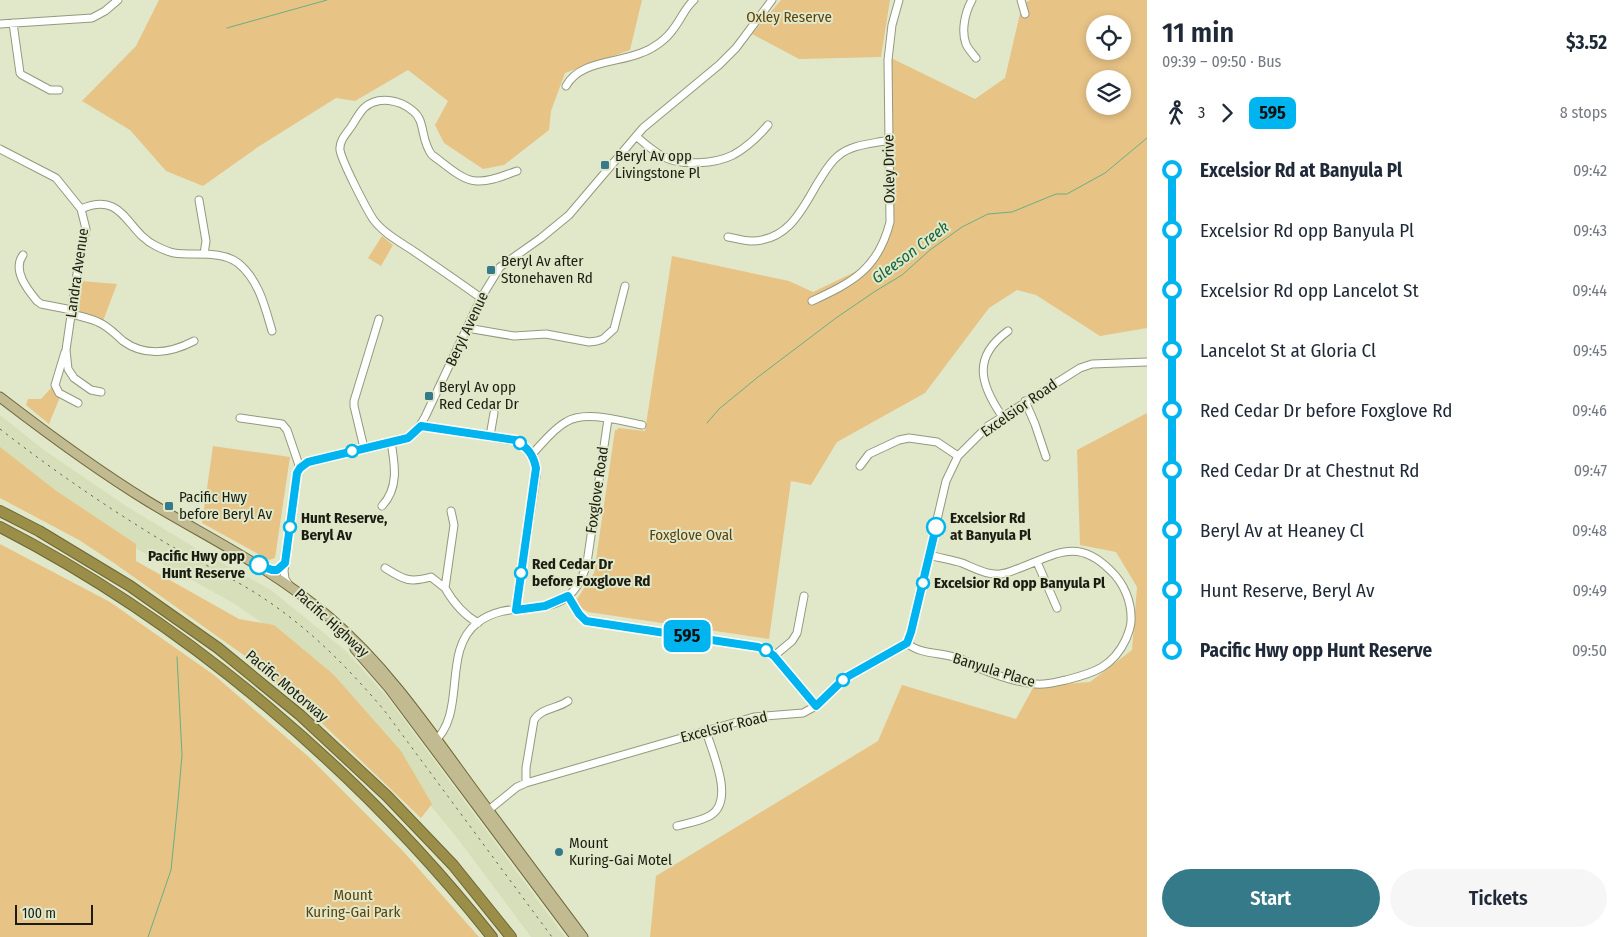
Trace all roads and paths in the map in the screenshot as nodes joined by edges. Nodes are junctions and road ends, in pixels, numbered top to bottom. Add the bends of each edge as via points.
1 (118, 0) edge
2 (694, 0) edge
3 (772, 0) edge
4 (898, 0) edge
5 (972, 0) edge
6 (1021, 0) edge
7 (1025, 14) dead end
8 (13, 23) junction
9 (0, 24) edge
10 (976, 58) dead end
11 (566, 86) dead end
12 (58, 90) dead end
13 (768, 125) dead end
14 (636, 136) junction
15 (889, 140) junction
16 (0, 149) edge
17 (517, 171) dead end
18 (199, 200) dead end
19 (81, 210) junction
20 (728, 237) dead end
21 (204, 254) junction
22 (23, 255) dead end
23 (624, 286) dead end
24 (481, 298) junction
25 (812, 301) dead end
26 (71, 312) junction
27 (379, 319) dead end
28 (467, 328) junction
29 (272, 331) dead end
30 (1008, 331) dead end
31 (194, 341) dead end
32 (66, 350) junction
33 (1147, 362) edge
34 (101, 392) dead end
35 (0, 397) edge
36 (1025, 401) junction
37 (0, 403) edge
38 (78, 403) dead end
39 (494, 412) dead end
40 (1002, 416) junction
41 (240, 418) dead end
42 (608, 419) junction
43 (642, 425) dead end
44 (421, 426) junction
45 (490, 436) junction
46 (391, 442) junction
47 (364, 448) junction
48 (532, 454) junction
49 (958, 456) junction
50 (1046, 457) dead end
51 (860, 466) dead end
52 (300, 468) junction
53 (382, 506) dead end
54 (0, 511) edge
55 (451, 511) dead end
56 (0, 527) edge
57 (929, 555) junction
58 (1037, 562) junction
59 (285, 563) junction
60 (263, 567) junction
61 (386, 568) dead end
62 (290, 586) junction
63 (445, 588) junction
64 (568, 596) junction
65 (804, 596) dead end
66 (1057, 608) dead end
67 (516, 610) junction
68 (478, 623) junction
69 (907, 643) junction
70 (774, 656) junction
71 (568, 701) dead end
72 (816, 706) junction
73 (706, 731) junction
74 (433, 742) junction
75 (526, 783) junction
76 (485, 813) junction
77 (677, 826) dead end
78 (492, 937) edge
79 (511, 937) edge
80 (575, 937) edge
81 (583, 937) edge

1 - 8 street via 92,18
2 - 11 street via 673,31 659,43 641,53 579,71
3 - 14 street, Beryl Avenue via 726,59
4 - 15 street, Oxley Drive via 889,43
5 - 10 street via 965,18 965,32 966,44
6 - 7 street
8 - 9 street
8 - 12 street via 20,73 50,90
13 - 14 street via 759,136 731,156 697,163 665,158
14 - 24 street, Beryl Avenue via 559,225 500,267
15 - 20 street via 858,146 837,156 798,217 784,232 750,241
15 - 25 street, Oxley Drive via 890,222 877,256 862,273
16 - 19 street, Landra Avenue via 56,178
17 - 24 street via 482,181 462,176 432,155 425,145 417,115 407,106 385,100 369,104 340,143 340,152 376,223
18 - 21 street via 206,241
19 - 21 street via 94,204 108,206 121,212 153,245 173,253
19 - 26 street, Landra Avenue via 86,229
21 - 29 street via 237,262 248,273 259,290
22 - 26 street via 18,270 37,301
23 - 28 street via 614,329 598,341 546,334 514,336
24 - 28 street, Beryl Avenue
26 - 31 street via 99,322 124,342 143,350 167,352
26 - 32 street, Landra Avenue
27 - 47 street via 354,401
28 - 44 street, Beryl Avenue
30 - 40 street via 990,349 984,359 983,370 988,393
32 - 34 street, Landra Avenue via 68,368 74,378 91,390
32 - 38 street, Landra Avenue via 55,385 59,392
33 - 36 street, Excelsior Road via 1085,366
35 - 60 main road, Pacific Highway via 118,483
36 - 40 street, Excelsior Road
36 - 50 street
37 - 74 main road, Pacific Highway via 116,488 257,570 312,610 358,652
39 - 45 street
40 - 49 street, Excelsior Road
41 - 52 street via 282,424
42 - 43 street
42 - 48 street via 572,418
42 - 64 street, Foxglove Road via 587,563 578,586
44 - 45 street
44 - 46 street via 408,438
45 - 48 street via 515,440
46 - 47 street
46 - 53 street via 396,472 389,497
47 - 52 street via 308,462
48 - 67 street via 536,477
49 - 51 street via 937,442 909,438 869,454
49 - 57 street, Excelsior Road via 946,481
52 - 59 street
54 - 79 highway, Pacific Motorway via 130,586 218,648 300,715 387,796 440,852
55 - 63 street via 454,525
56 - 78 highway, Pacific Motorway via 118,596 206,657 280,717 377,806
57 - 58 street, Banyula Place via 994,574 1005,574
57 - 69 street, Excelsior Road
58 - 66 street
58 - 69 street, Banyula Place via 1064,551 1090,555 1100,560 1126,591 1132,622 1129,633 1118,654 1100,669 1088,675 1035,684 981,669 957,657 917,649
59 - 60 street via 277,570
59 - 62 street via 284,579
60 - 62 main road, Pacific Highway
61 - 63 street via 399,577 416,581 431,577
62 - 74 main road, Pacific Highway via 362,648 400,690
63 - 68 street via 468,617
64 - 67 street via 545,606
64 - 70 street via 586,621 758,647
65 - 70 street via 797,633
67 - 68 street via 488,616
68 - 74 street via 466,636 460,650 450,709 441,734
69 - 72 street, Excelsior Road via 845,678
70 - 72 street
71 - 75 street via 542,712 534,720
72 - 73 street, Excelsior Road via 798,714 760,716
73 - 75 street, Excelsior Road
73 - 77 street via 722,788 720,803 711,816
74 - 76 main road, Pacific Highway
75 - 76 street, Excelsior Road
76 - 80 main road, Pacific Highway
76 - 81 main road, Pacific Highway

